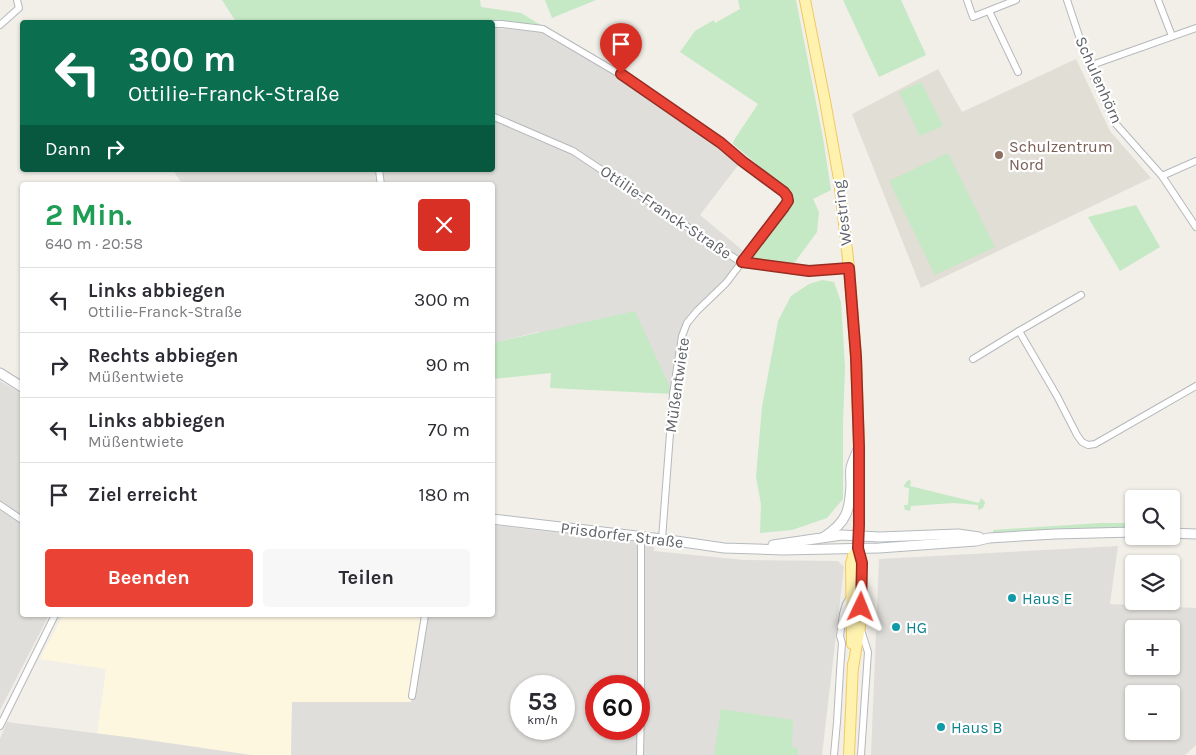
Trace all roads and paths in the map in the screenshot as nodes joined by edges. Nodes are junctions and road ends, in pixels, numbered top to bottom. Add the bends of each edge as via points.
1 (17, 0) edge
2 (805, 0) edge
3 (966, 0) edge
4 (1016, 0) edge
5 (1067, 0) edge
6 (1158, 0) edge
7 (989, 11) junction
8 (495, 24) edge
9 (0, 25) edge
10 (1196, 28) edge
11 (1172, 36) junction
12 (1089, 66) junction
13 (1018, 72) dead end
14 (495, 117) edge
15 (1196, 161) edge
16 (1162, 176) junction
17 (1196, 227) edge
18 (742, 262) junction
19 (849, 268) junction
20 (1081, 295) dead end
21 (1019, 331) junction
22 (973, 359) dead end
23 (0, 373) edge
24 (20, 385) edge
25 (1196, 386) edge
26 (859, 447) junction
27 (0, 505) edge
28 (20, 519) edge
29 (495, 519) edge
30 (1125, 532) edge
31 (1180, 533) edge
32 (1196, 534) edge
33 (858, 536) junction
34 (641, 537) junction
35 (823, 537) junction
36 (990, 538) junction
37 (662, 539) junction
38 (858, 548) junction
39 (751, 549) junction
40 (852, 595) junction
41 (54, 617) edge
42 (425, 617) edge
43 (860, 626) junction
44 (853, 668) junction
45 (412, 696) dead end
46 (0, 726) edge
47 (640, 755) edge
48 (834, 755) edge
49 (849, 755) edge
50 (862, 755) edge

1 - 9 street via 19,8
2 - 19 main road, Westring via 835,157
3 - 7 street via 972,17
4 - 7 street
5 - 12 street, Schulenhörn
6 - 11 street
7 - 13 street
8 - 18 street, Müßentwiete via 543,29 633,82 721,143 784,192 788,201
10 - 11 street
11 - 12 street
12 - 16 street, Schulenhörn via 1115,123
14 - 18 street, Ottilie-Franck-Straße via 573,151
15 - 16 street
16 - 17 street, Schulenhörn
18 - 19 street, Ottilie-Franck-Straße via 809,271
18 - 37 street, Müßentwiete via 726,283 696,311 682,336 673,394
19 - 26 main road, Westring
20 - 21 street
21 - 22 street
21 - 25 street via 1077,435 1088,445
23 - 24 main road
26 - 33 main road, Westring
26 - 35 main road via 851,468 849,509 836,528
27 - 28 street
29 - 34 main road, Prisdorfer Straße
30 - 36 main road, Prisdorfer Straße
31 - 32 main road
33 - 35 main road, Prisdorfer Straße
33 - 36 main road, Prisdorfer Straße via 958,534
33 - 38 main road, Westring
34 - 37 main road, Prisdorfer Straße
34 - 47 street
35 - 39 main road, Prisdorfer Straße
36 - 38 main road, Prisdorfer Straße
37 - 39 main road, Prisdorfer Straße
38 - 39 main road, Prisdorfer Straße
38 - 40 main road, Westring via 851,564
38 - 43 main road, Westring via 862,563
40 - 44 main road, Westring
40 - 48 street via 843,614 840,636
41 - 46 street
42 - 45 street
43 - 44 main road, Westring
43 - 50 street via 868,652
44 - 49 main road, Westring

